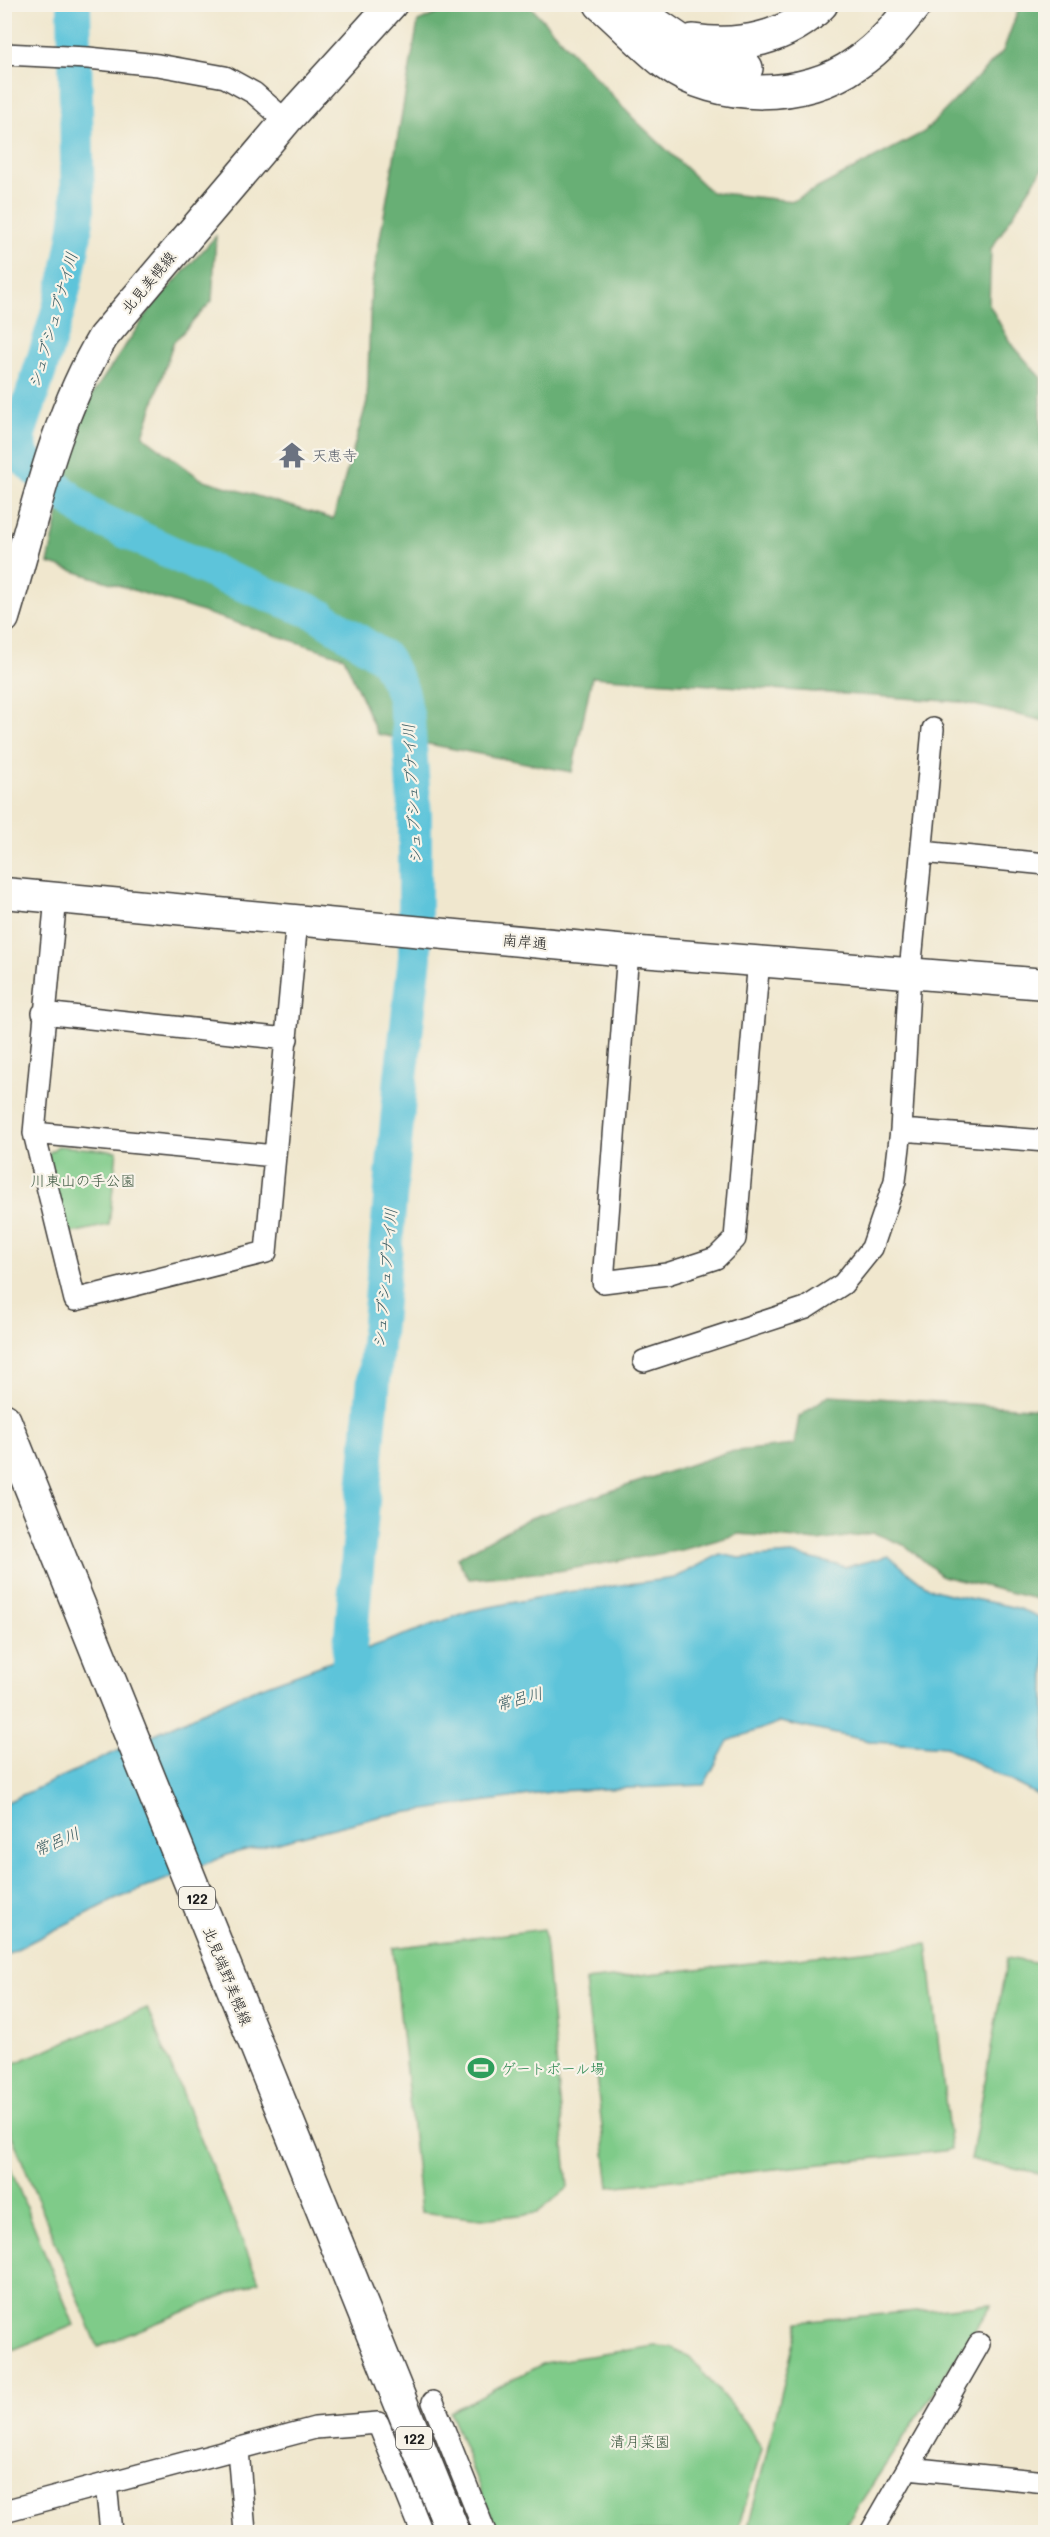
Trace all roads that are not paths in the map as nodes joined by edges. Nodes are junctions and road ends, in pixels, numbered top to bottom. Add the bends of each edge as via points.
1 (392, 4) edge
2 (602, 4) edge
3 (628, 4) edge
4 (821, 4) edge
5 (889, 4) edge
6 (915, 4) edge
7 (674, 39) junction
8 (4, 54) edge
9 (286, 121) junction
10 (4, 618) edge
11 (933, 729) dead end
12 (922, 852) junction
13 (1046, 864) edge
14 (4, 894) edge
15 (56, 897) junction
16 (297, 920) junction
17 (628, 951) junction
18 (759, 959) junction
19 (910, 972) junction
20 (1046, 984) edge
21 (44, 1013) junction
22 (287, 1039) junction
23 (901, 1130) junction
24 (34, 1133) junction
25 (1046, 1140) edge
26 (275, 1156) junction
27 (644, 1361) dead end
28 (4, 1420) edge
29 (979, 2344) dead end
30 (433, 2402) dead end
31 (238, 2450) junction
32 (909, 2468) junction
33 (1046, 2482) edge
34 (106, 2484) junction
35 (4, 2511) edge
36 (111, 2532) edge
37 (245, 2532) edge
38 (422, 2532) edge
39 (453, 2532) edge
40 (485, 2532) edge
41 (871, 2532) edge

1 - 9 main road, 北見美幌線
2 - 6 main road via 667,63 696,80 739,91 797,89 856,65 889,38
3 - 7 main road
4 - 7 main road via 810,15 762,39 722,45
5 - 7 main road via 856,38 819,60 787,67 740,68 705,58
8 - 9 street via 158,65 225,77 255,93
9 - 10 main road, 北見美幌線 via 103,337 81,373 58,431
11 - 12 street
12 - 13 street
12 - 19 street
14 - 15 main road, 南岸通
15 - 16 main road, 南岸通
15 - 21 street
16 - 17 main road, 南岸通
16 - 22 street
17 - 18 main road, 南岸通
17 - 18 street via 603,1282 677,1271 716,1258 735,1239
18 - 19 main road, 南岸通
19 - 20 main road, 南岸通
19 - 23 street
21 - 22 street
21 - 24 street
22 - 26 street
23 - 25 street
23 - 27 street via 896,1181 872,1248 843,1284 806,1308
24 - 26 street
24 - 26 street via 75,1300 266,1252
28 - 39 main road, 北見端野美幌線 / 122
29 - 32 street
30 - 40 street
31 - 34 street
31 - 37 street
31 - 38 street via 315,2428 378,2423
32 - 33 street
32 - 41 street
34 - 35 street
34 - 36 street

